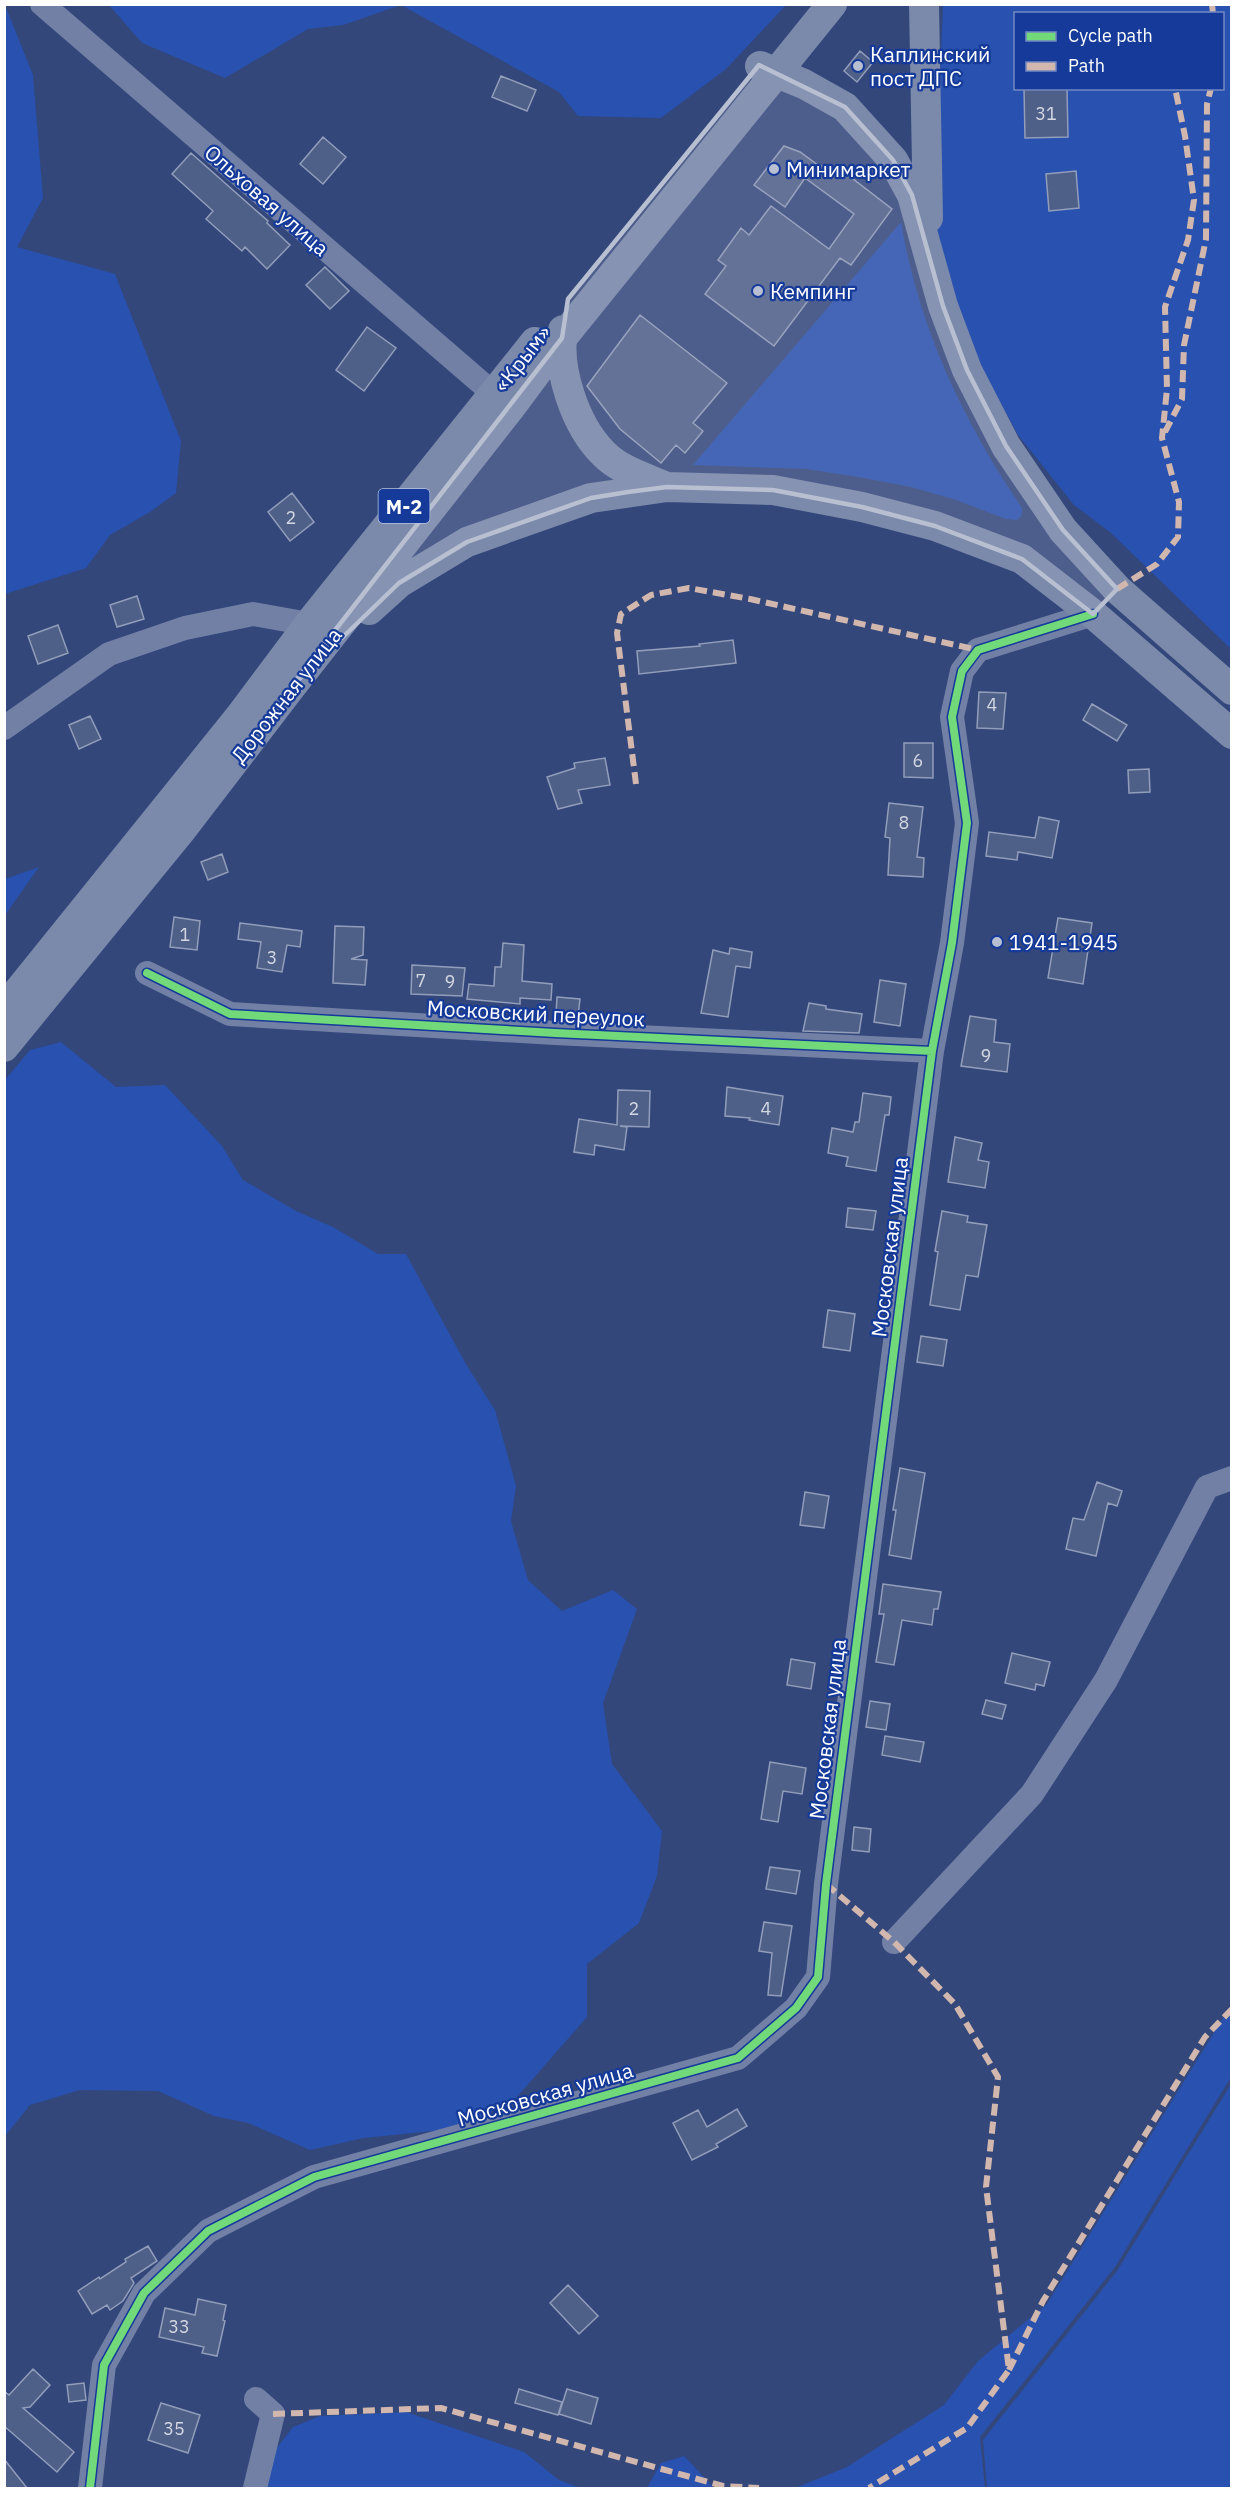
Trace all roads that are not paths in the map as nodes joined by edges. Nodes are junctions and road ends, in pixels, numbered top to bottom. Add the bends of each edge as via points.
1 (42, 4) edge
2 (808, 4) edge
3 (832, 4) edge
4 (924, 4) edge
5 (768, 69) junction
6 (929, 251) junction
7 (568, 299) junction
8 (562, 338) junction
9 (494, 394) junction
10 (668, 487) junction
11 (1116, 589) junction
12 (1093, 614) junction
13 (309, 624) junction
14 (291, 687) junction
15 (1232, 690) edge
16 (241, 715) joint
17 (4, 728) edge
18 (1232, 734) edge
19 (147, 973) dead end
20 (4, 1009) edge
21 (4, 1047) edge
22 (932, 1051) junction
23 (1232, 1478) edge
24 (894, 1942) dead end
25 (256, 2399) dead end
26 (90, 2488) edge
27 (255, 2488) edge

1 - 9 street, Ольховая улица
2 - 5 main road, «Крым» / М-2
3 - 5 main road, «Крым» / М-2
4 - 6 main road
5 - 6 main road via 845,107 893,160 912,195
5 - 7 main road, «Крым» / М-2
5 - 8 main road, «Крым» / М-2
6 - 11 main road via 943,306 967,370 1006,446 1063,530
7 - 8 main road
7 - 9 main road, «Крым» / М-2
8 - 10 main road via 565,370 580,423 603,453 622,467
8 - 14 main road, Дорожная улица / М-2
9 - 13 main road, «Крым» / М-2
10 - 12 main road via 773,490 935,526 1022,559
10 - 14 main road via 591,498 467,542 399,583
11 - 12 main road
11 - 15 main road
12 - 18 main road
12 - 22 street, Московская улица via 978,650 962,671 952,717 967,823 952,943
13 - 16 main road, «Крым» / М-2
13 - 17 street via 253,614 185,628 110,654
14 - 21 main road, Дорожная улица / М-2 via 183,828
16 - 20 main road, Дорожная улица / М-2
19 - 22 street, Московский переулок via 230,1014
22 - 26 street, Московская улица via 826,1884 818,1977 796,2008 738,2058 314,2177 208,2231 144,2293 104,2365
23 - 24 street via 1207,1487 1106,1680 1032,1794
25 - 27 street via 273,2414

